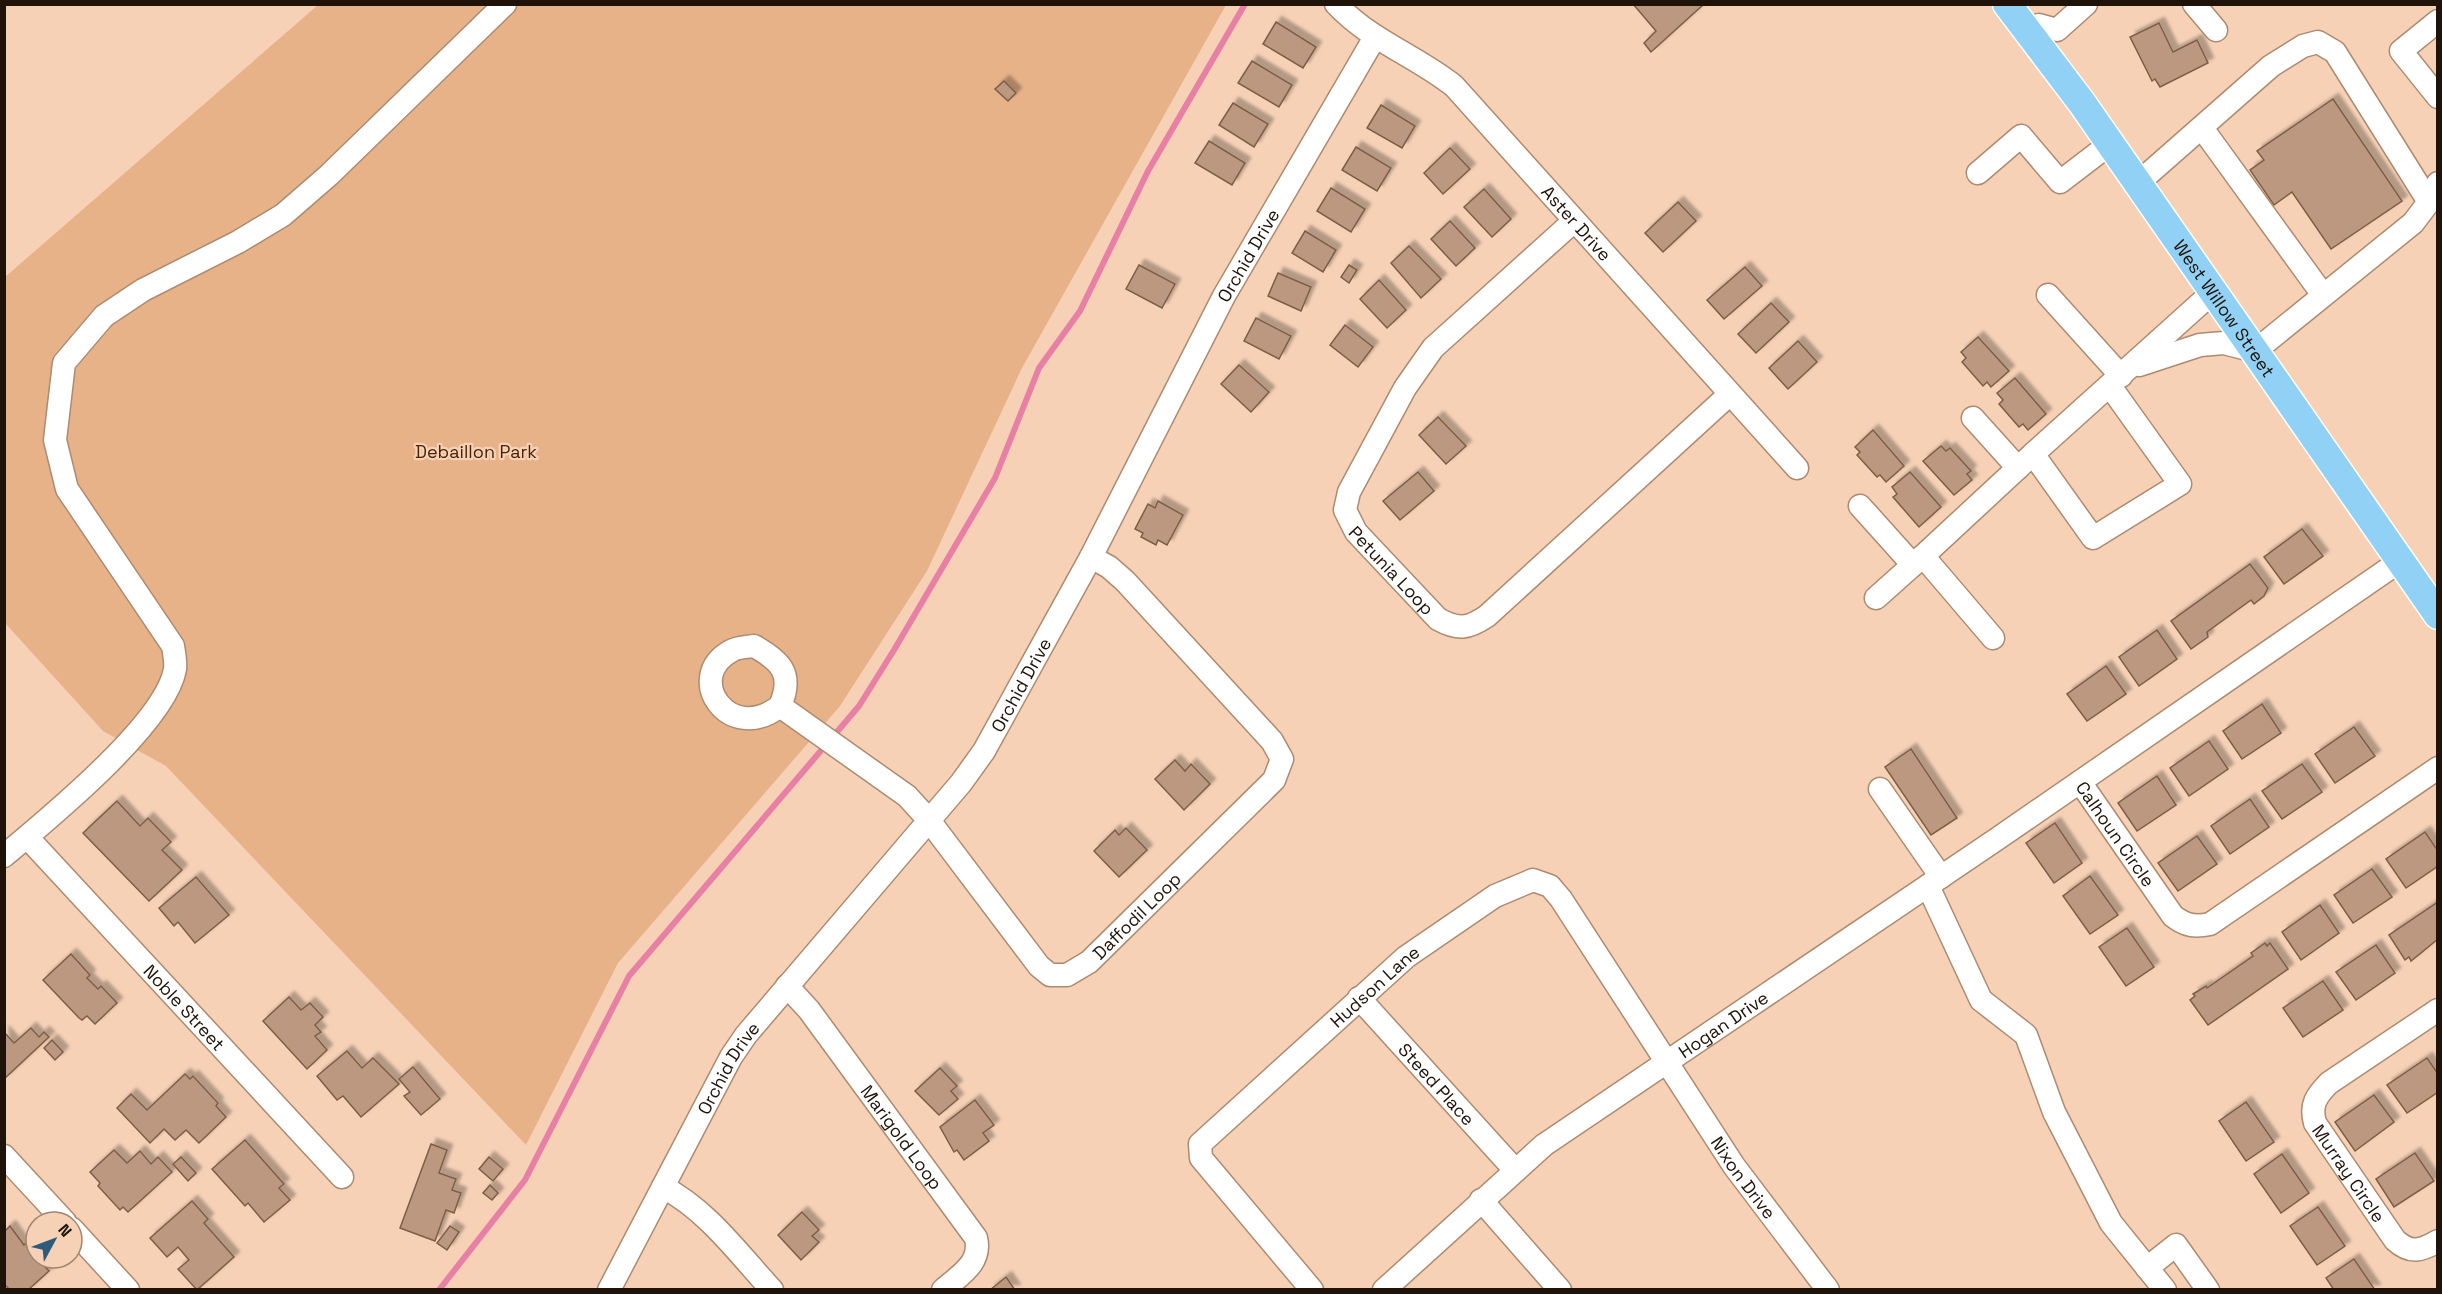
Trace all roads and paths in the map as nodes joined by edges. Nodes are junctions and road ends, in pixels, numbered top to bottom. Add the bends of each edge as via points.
1 (505, 4) edge
2 (1336, 4) edge
3 (2007, 4) edge
4 (2086, 4) edge
5 (2194, 4) edge
6 (2035, 21) edge
7 (2438, 21) edge
8 (2216, 30) dead end
9 (1375, 37) junction
10 (2438, 97) edge
11 (2202, 128) junction
12 (2110, 143) junction
13 (1978, 173) dead end
14 (2139, 183) junction
15 (2433, 192) edge
16 (1574, 221) junction
17 (2213, 292) junction
18 (2048, 295) dead end
19 (2323, 295) junction
20 (2255, 351) junction
21 (2120, 377) junction
22 (1730, 394) junction
23 (1973, 418) dead end
24 (2025, 461) junction
25 (1797, 468) dead end
26 (1860, 506) dead end
27 (1091, 558) junction
28 (1918, 560) junction
29 (2400, 561) junction
30 (1876, 598) dead end
31 (2438, 615) edge
32 (1993, 638) dead end
33 (780, 706) dead end
34 (2438, 768) edge
35 (2080, 782) junction
36 (1880, 789) dead end
37 (928, 819) junction
38 (27, 837) junction
39 (4, 856) edge
40 (1935, 881) junction
41 (788, 986) junction
42 (1359, 998) junction
43 (2438, 1010) edge
44 (1666, 1062) junction
45 (4, 1156) edge
46 (1515, 1170) junction
47 (342, 1177) dead end
48 (663, 1187) junction
49 (1481, 1200) junction
50 (54, 1210) edge
51 (2438, 1241) edge
52 (84, 1242) edge
53 (2147, 1268) junction
54 (128, 1290) edge
55 (609, 1290) edge
56 (772, 1290) edge
57 (943, 1290) edge
58 (1312, 1290) edge
59 (1384, 1290) edge
60 (1560, 1290) edge
61 (1827, 1290) edge
62 (2165, 1290) edge
63 (2208, 1290) edge

1 - 38 street via 283,215 143,290 104,316 64,363 55,440 67,489 173,646 175,668 168,689 135,738
2 - 9 street, Aster Drive via 1350,20
3 - 6 main road, West Willow Street
4 - 6 street via 2056,30
5 - 8 street
6 - 12 main road, West Willow Street
7 - 10 street via 2401,51
9 - 16 street, Aster Drive via 1454,86
9 - 27 street, Orchid Drive via 1224,296
11 - 14 street
11 - 15 street via 2290,53 2318,42 2335,52
11 - 19 street
12 - 13 street via 2060,182 2021,136
12 - 14 main road, West Willow Street
14 - 17 main road, West Willow Street
15 - 19 street via 2413,223
16 - 22 street, Aster Drive
16 - 22 street, Petunia Loop via 1433,348 1405,388 1349,492 1345,510 1356,532 1438,619 1454,627 1474,625
17 - 20 main road, West Willow Street
17 - 21 street
18 - 21 street
19 - 20 street
20 - 21 street via 2224,343 2200,345
20 - 29 main road, West Willow Street
21 - 24 street
21 - 24 street via 2180,484 2093,538
22 - 25 street, Aster Drive
23 - 24 street
24 - 28 street
26 - 28 street
27 - 37 street, Orchid Drive via 984,751
27 - 37 street, Daffodil Loop via 1125,581 1272,741 1282,759 1280,771 1089,962 1056,977 1040,966
28 - 30 street
28 - 32 street
29 - 31 main road, West Willow Street
29 - 35 street, Calhoun Circle
33 - 37 street, Daffodil Loop via 907,796
34 - 35 street, Calhoun Circle via 2210,924 2197,927 2173,916
35 - 40 street, Hogan Drive
36 - 40 street
37 - 41 street, Orchid Drive
38 - 39 street
38 - 47 street, Noble Street
40 - 44 street, Hogan Drive
40 - 53 street via 1981,1000 2026,1035 2054,1112 2085,1173 2112,1223
41 - 48 street, Orchid Drive via 764,1011 731,1057
41 - 57 street, Marigold Loop via 976,1238 977,1256 973,1264
42 - 44 street, Hudson Lane via 1406,957 1486,902 1533,880 1550,886 1561,899
42 - 46 street, Steed Place
42 - 58 street, Hudson Lane via 1200,1144 1201,1158
43 - 51 street, Murray Circle via 2329,1083 2312,1106 2315,1123 2395,1240 2415,1251
44 - 46 street, Hogan Drive via 1544,1145
44 - 61 street, Nixon Drive via 1734,1166
45 - 50 street
46 - 49 street, Hogan Drive
48 - 55 street, Orchid Drive
48 - 56 street via 701,1211
49 - 59 street, Hogan Drive
49 - 60 street
52 - 54 street
53 - 62 street
53 - 63 street via 2176,1245

